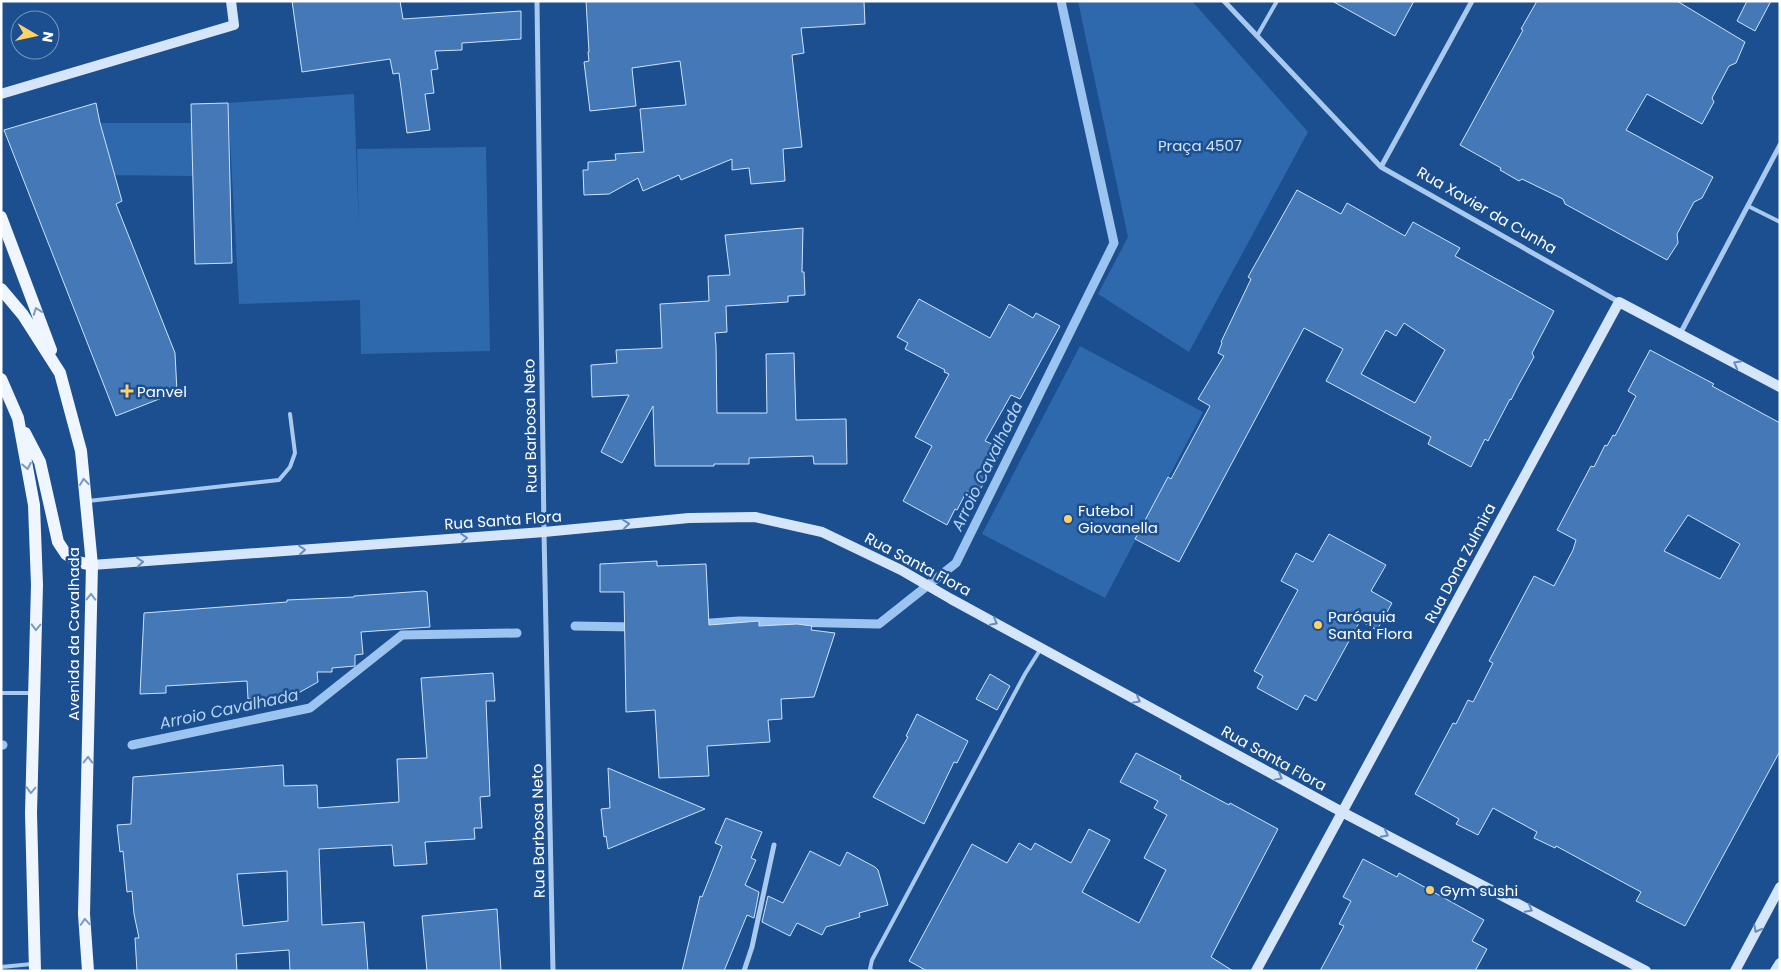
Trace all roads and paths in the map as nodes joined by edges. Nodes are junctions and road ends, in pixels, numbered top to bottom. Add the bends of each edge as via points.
1 (232, 1) edge
2 (537, 1) edge
3 (1224, 1) edge
4 (1276, 1) edge
5 (1472, 1) edge
6 (1257, 36) junction
7 (1, 94) edge
8 (1780, 146) edge
9 (1381, 167) junction
10 (1748, 206) junction
11 (1, 217) edge
12 (1780, 222) edge
13 (1, 289) edge
14 (1619, 302) junction
15 (1680, 334) junction
16 (60, 373) junction
17 (1, 378) edge
18 (1780, 387) edge
19 (290, 414) dead end
20 (18, 418) junction
21 (86, 502) junction
22 (544, 532) junction
23 (92, 565) junction
24 (1042, 648) junction
25 (1, 693) edge
26 (34, 693) junction
27 (1342, 812) junction
28 (774, 844) dead end
29 (1780, 887) edge
30 (1780, 963) edge
31 (34, 967) edge
32 (1, 968) edge
33 (88, 971) edge
34 (554, 971) edge
35 (744, 971) edge
36 (872, 971) edge
37 (1256, 971) edge
38 (1646, 971) edge
39 (1735, 971) edge
40 (1776, 971) edge

1 - 7 street via 234,25
2 - 22 street, Rua Barbosa Neto
3 - 6 street, Rua Xavier da Cunha
4 - 6 lane
5 - 9 street
6 - 9 street, Rua Xavier da Cunha
8 - 10 street
9 - 14 street, Rua Xavier da Cunha
10 - 12 lane
10 - 15 street
16 -> 11 main road
13 - 16 main road, Avenida da Cavalhada
14 - 15 street, Rua Xavier da Cunha
14 - 27 street, Rua Dona Zulmira
18 -> 15 street, Rua Xavier da Cunha
21 -> 16 main road, Avenida da Cavalhada via 81,451
17 - 20 main road
19 - 21 lane via 295,453 290,467 279,480
20 - 23 main road via 40,462 58,542 66,554 78,562
20 -> 26 main road via 34,505 37,585
21 - 23 main road, Avenida da Cavalhada
23 -> 22 street, Rua Santa Flora
22 -> 24 street, Rua Santa Flora via 689,518 755,517 822,532 901,570
22 - 34 street, Rua Barbosa Neto
33 -> 23 main road, Avenida da Cavalhada via 84,914
24 -> 27 street, Rua Santa Flora
24 - 36 lane via 872,960
25 - 26 lane
26 -> 31 main road via 31,813
27 - 37 street, Rua Dona Zulmira
27 -> 38 street, Rua Santa Flora
28 - 35 street
29 -> 39 street
30 - 40 street
31 - 32 lane

